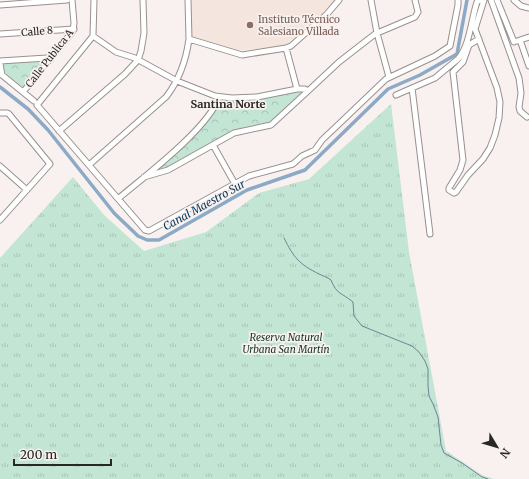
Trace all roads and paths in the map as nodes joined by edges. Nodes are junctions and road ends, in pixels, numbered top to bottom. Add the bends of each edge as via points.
1 (67, 0) edge
2 (72, 0) edge
3 (94, 0) edge
4 (143, 0) edge
5 (188, 0) edge
6 (339, 0) edge
7 (371, 0) edge
8 (415, 0) edge
9 (458, 0) edge
10 (480, 0) edge
11 (484, 0) edge
12 (491, 0) edge
13 (497, 0) edge
14 (514, 0) edge
15 (0, 5) edge
16 (529, 8) edge
17 (74, 29) junction
18 (377, 33) junction
19 (0, 34) edge
20 (93, 36) junction
21 (529, 37) edge
22 (478, 38) junction
23 (189, 39) junction
24 (517, 41) junction
25 (508, 44) junction
26 (286, 48) junction
27 (51, 59) junction
28 (138, 60) junction
29 (0, 62) edge
30 (529, 66) edge
31 (389, 77) junction
32 (177, 81) junction
33 (412, 88) junction
34 (297, 89) junction
35 (308, 90) junction
36 (23, 92) junction
37 (396, 95) dead end
38 (219, 97) junction
39 (34, 101) dead end
40 (0, 113) edge
41 (527, 117) dead end
42 (60, 131) junction
43 (213, 145) junction
44 (89, 165) junction
45 (0, 166) edge
46 (458, 173) junction
47 (144, 177) junction
48 (466, 178) junction
49 (235, 184) junction
50 (27, 190) junction
51 (119, 198) junction
52 (0, 220) edge
53 (430, 234) dead end

1 - 15 street
2 - 17 street, Calle Publica A
3 - 20 street
4 - 28 street via 144,34
5 - 23 street
6 - 26 street via 326,16
7 - 18 street
8 - 18 street via 418,12 415,17
9 - 31 street via 450,46 435,56
10 - 33 street via 477,2 468,39 460,56 435,78
11 - 22 street via 475,26
12 - 25 street
13 - 24 street
14 - 16 street
17 - 19 street, Calle 8
17 - 27 street, Calle Publica A
18 - 31 street
18 - 35 street
20 - 28 street via 116,52
20 - 42 street via 37,104
21 - 24 street
22 - 46 street via 469,45 463,62 453,72 463,156
22 - 48 street via 496,82 500,112 490,148
23 - 26 street via 242,55
23 - 32 street via 185,61
24 - 25 street
24 - 30 street
25 - 41 street via 519,78 519,109
26 - 34 street
27 - 29 street
27 - 36 street, Calle Publica A
28 - 32 street
28 - 42 street
29 - 36 street via 2,75
31 - 49 street via 322,140 315,150 293,164 249,176
32 - 38 street
32 - 44 street via 162,101
33 - 37 street
33 - 53 street
34 - 35 street
34 - 38 street via 257,97
35 - 43 street via 272,125 237,132
36 - 39 street
38 - 47 street via 194,131
40 - 50 street via 9,114 49,162 49,166
42 - 44 street
43 - 47 street via 168,170
43 - 49 street
44 - 51 street
45 - 50 street
46 - 48 street
46 - 48 street via 449,188 450,192 456,192
47 - 51 street
49 - 51 street via 149,231 145,230
50 - 52 street

